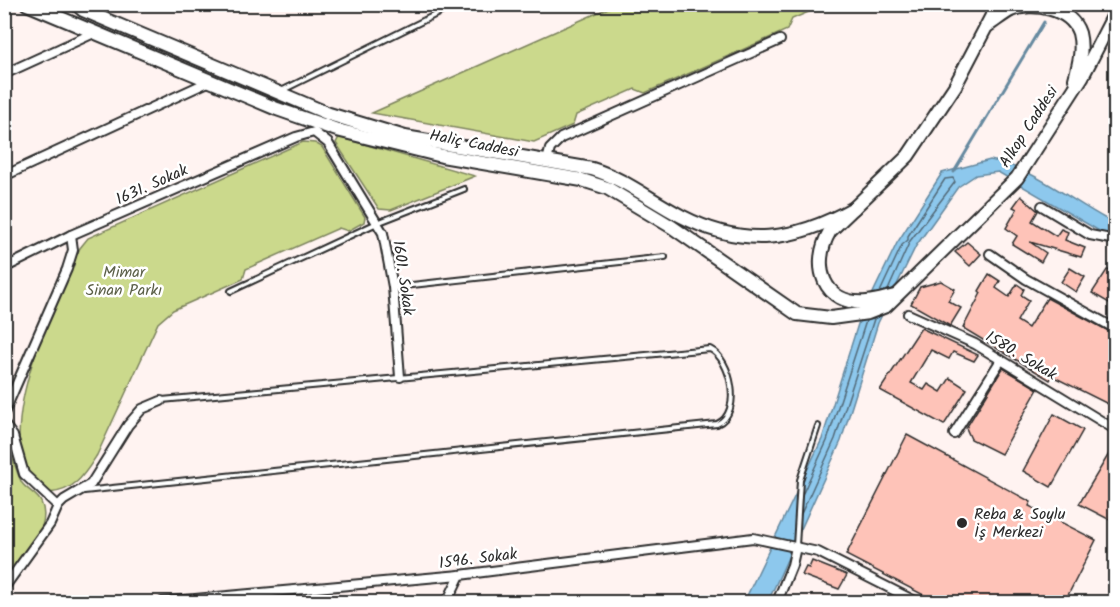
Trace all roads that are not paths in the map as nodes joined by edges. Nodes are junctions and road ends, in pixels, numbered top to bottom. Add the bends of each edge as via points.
1 (27, 4) edge
2 (457, 4) edge
3 (998, 4) edge
4 (79, 6) edge
5 (1116, 11) edge
6 (105, 20) junction
7 (986, 27) junction
8 (96, 32) junction
9 (780, 40) dead end
10 (4, 74) edge
11 (210, 81) junction
12 (279, 92) junction
13 (1072, 92) junction
14 (315, 108) junction
15 (314, 127) junction
16 (547, 160) junction
17 (4, 176) edge
18 (464, 189) dead end
19 (1042, 206) dead end
20 (854, 208) junction
21 (377, 223) junction
22 (71, 235) junction
23 (1116, 240) edge
24 (990, 254) dead end
25 (665, 257) dead end
26 (4, 268) edge
27 (393, 287) junction
28 (231, 291) dead end
29 (896, 296) junction
30 (908, 314) dead end
31 (1116, 329) edge
32 (1001, 360) junction
33 (400, 377) junction
34 (160, 400) joint
35 (4, 413) edge
36 (4, 424) edge
37 (818, 426) dead end
38 (1116, 430) edge
39 (954, 434) dead end
40 (81, 491) junction
41 (58, 506) junction
42 (796, 547) junction
43 (460, 575) junction
44 (4, 588) edge
45 (163, 602) edge
46 (447, 603) edge
47 (777, 603) edge
48 (916, 603) edge

1 - 8 main road, Haliç Caddesi
2 - 12 lane
3 - 7 main road
4 - 6 main road, Haliç Caddesi
5 - 13 main road, Alkop Caddesi
6 - 8 main road
6 - 12 main road, Haliç Caddesi
7 - 13 main road via 1011,10 1025,7 1046,7 1070,21 1078,32 1081,54
7 - 20 main road via 955,86 908,156
8 - 10 street
8 - 11 main road, Haliç Caddesi
9 - 16 street via 561,138 553,144
11 - 15 main road, Haliç Caddesi
11 - 17 street
12 - 14 main road, Haliç Caddesi
13 - 29 main road, Alkop Caddesi via 1017,178
14 - 15 main road
14 - 16 main road, Haliç Caddesi via 405,137
15 - 21 street, 1601. Sokak
15 - 22 street, 1631. Sokak
15 - 29 main road, Haliç Caddesi via 607,188 672,227 797,314 855,316 886,306
16 - 20 main road, Haliç Caddesi via 615,176 681,216 720,231 758,239 787,236 826,224
18 - 21 lane
19 - 23 street via 1090,235
20 - 29 main road via 830,231 821,246 820,273 846,299 866,302
21 - 27 street, 1601. Sokak via 386,243
21 - 28 lane
22 - 26 street, 1631. Sokak
22 - 35 street via 73,250 67,269
24 - 31 street via 1026,279
25 - 27 lane
27 - 33 street, 1601. Sokak
30 - 32 street, 1580. Sokak
32 - 38 street, 1580. Sokak
32 - 39 street
33 - 34 lane
33 - 40 lane via 710,349 725,363 732,402 730,415 717,424
34 - 40 street via 142,409 128,425 98,474
36 - 41 street via 24,474
37 - 42 lane via 800,480
40 - 41 street
41 - 44 street via 50,524
42 - 43 street, 1596. Sokak via 753,538
42 - 47 street
42 - 48 street, 1596. Sokak via 818,552
43 - 45 street, 1596. Sokak
43 - 46 street

